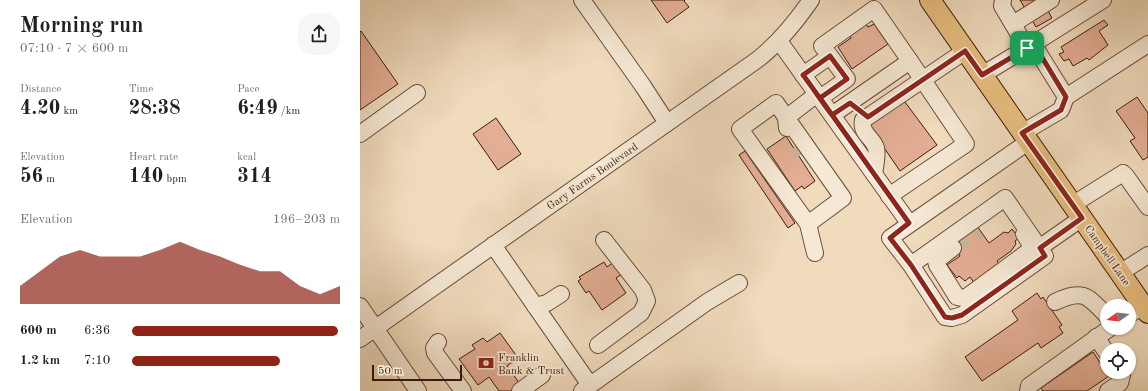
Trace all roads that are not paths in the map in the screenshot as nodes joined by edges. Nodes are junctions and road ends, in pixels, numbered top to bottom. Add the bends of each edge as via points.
1 (582, 0) edge
2 (930, 0) edge
3 (1003, 0) edge
4 (1051, 0) edge
5 (808, 2) edge
6 (1094, 2) edge
7 (1013, 24) junction
8 (780, 41) junction
9 (1148, 44) edge
10 (1030, 46) junction
11 (965, 51) junction
12 (830, 56) junction
13 (910, 61) junction
14 (803, 75) junction
15 (982, 75) junction
16 (923, 80) junction
17 (417, 93) dead end
18 (818, 96) junction
19 (1066, 97) junction
20 (850, 103) junction
21 (832, 115) junction
22 (868, 117) junction
23 (786, 118) junction
24 (667, 123) junction
25 (360, 134) edge
26 (1025, 138) junction
27 (874, 174) junction
28 (889, 196) junction
29 (1148, 207) edge
30 (1077, 212) junction
31 (804, 218) junction
32 (909, 223) junction
33 (979, 230) tunnel mouth
34 (604, 240) dead end
35 (494, 245) junction
36 (954, 247) tunnel mouth
37 (1040, 248) junction
38 (815, 253) dead end
39 (1148, 255) edge
40 (911, 265) junction
41 (1120, 273) junction
42 (739, 283) dead end
43 (561, 294) dead end
44 (962, 298) junction
45 (1055, 302) dead end
46 (360, 306) edge
47 (536, 306) junction
48 (1100, 308) edge
49 (1140, 311) edge
50 (962, 315) junction
51 (374, 329) junction
52 (1100, 334) edge
53 (1096, 337) junction
54 (360, 339) edge
55 (438, 342) dead end
56 (1100, 343) edge
57 (598, 345) dead end
58 (542, 375) dead end
59 (1121, 379) edge
60 (586, 388) edge
61 (418, 391) edge
62 (463, 391) edge
63 (520, 391) edge
64 (1028, 391) edge
65 (1108, 391) edge

1 - 24 street
2 - 11 main road, Campbell Lane
3 - 7 street via 1002,6
4 - 7 street
5 - 8 street, Gary Farms Boulevard
6 - 10 street
7 - 10 street
8 - 14 street
8 - 24 street, Gary Farms Boulevard
9 - 19 street
10 - 15 street
10 - 19 street
11 - 15 main road, Campbell Lane
11 - 16 street
12 - 13 street via 822,46 874,9
12 - 14 street
12 - 18 street via 847,79
13 - 16 street
13 - 20 street
14 - 18 street
15 - 26 main road, Campbell Lane
16 - 22 street
16 - 28 street via 966,144
17 - 25 street
18 - 21 street
18 - 23 street
19 - 26 street via 1061,110
20 - 21 street
20 - 22 street
21 - 27 street
22 - 27 street via 863,120 862,125 875,146
23 - 31 street via 787,131 828,193 825,202
23 - 31 street via 843,198
23 - 31 street via 776,103 740,128
24 - 35 street, Gary Farms Boulevard
26 - 30 main road, Campbell Lane
26 - 32 street
27 - 28 street
28 - 32 street
29 - 30 street via 1122,173
30 - 37 street
30 - 41 main road, Campbell Lane
31 - 38 street
32 - 40 street via 890,238
33 - 44 street via 1008,212 1033,248
34 - 57 street via 643,290 647,301 641,313
35 - 47 street
35 - 51 street, Gary Farms Boulevard
36 - 44 street via 936,261 957,297
37 - 40 street via 1005,198
37 - 50 street via 1045,256
39 - 41 street
40 - 50 street via 945,317
41 - 49 main road, Campbell Lane
42 - 60 street via 707,302
43 - 47 street via 547,303
44 - 50 street
45 - 48 street via 1071,295 1082,295
46 - 51 street
47 - 60 street
51 - 54 street, Gary Farms Boulevard
51 - 61 street
52 - 53 street
53 - 56 street
53 - 64 street via 1029,386
55 - 62 street via 434,348 435,353
58 - 63 street
59 - 65 street via 1120,383

